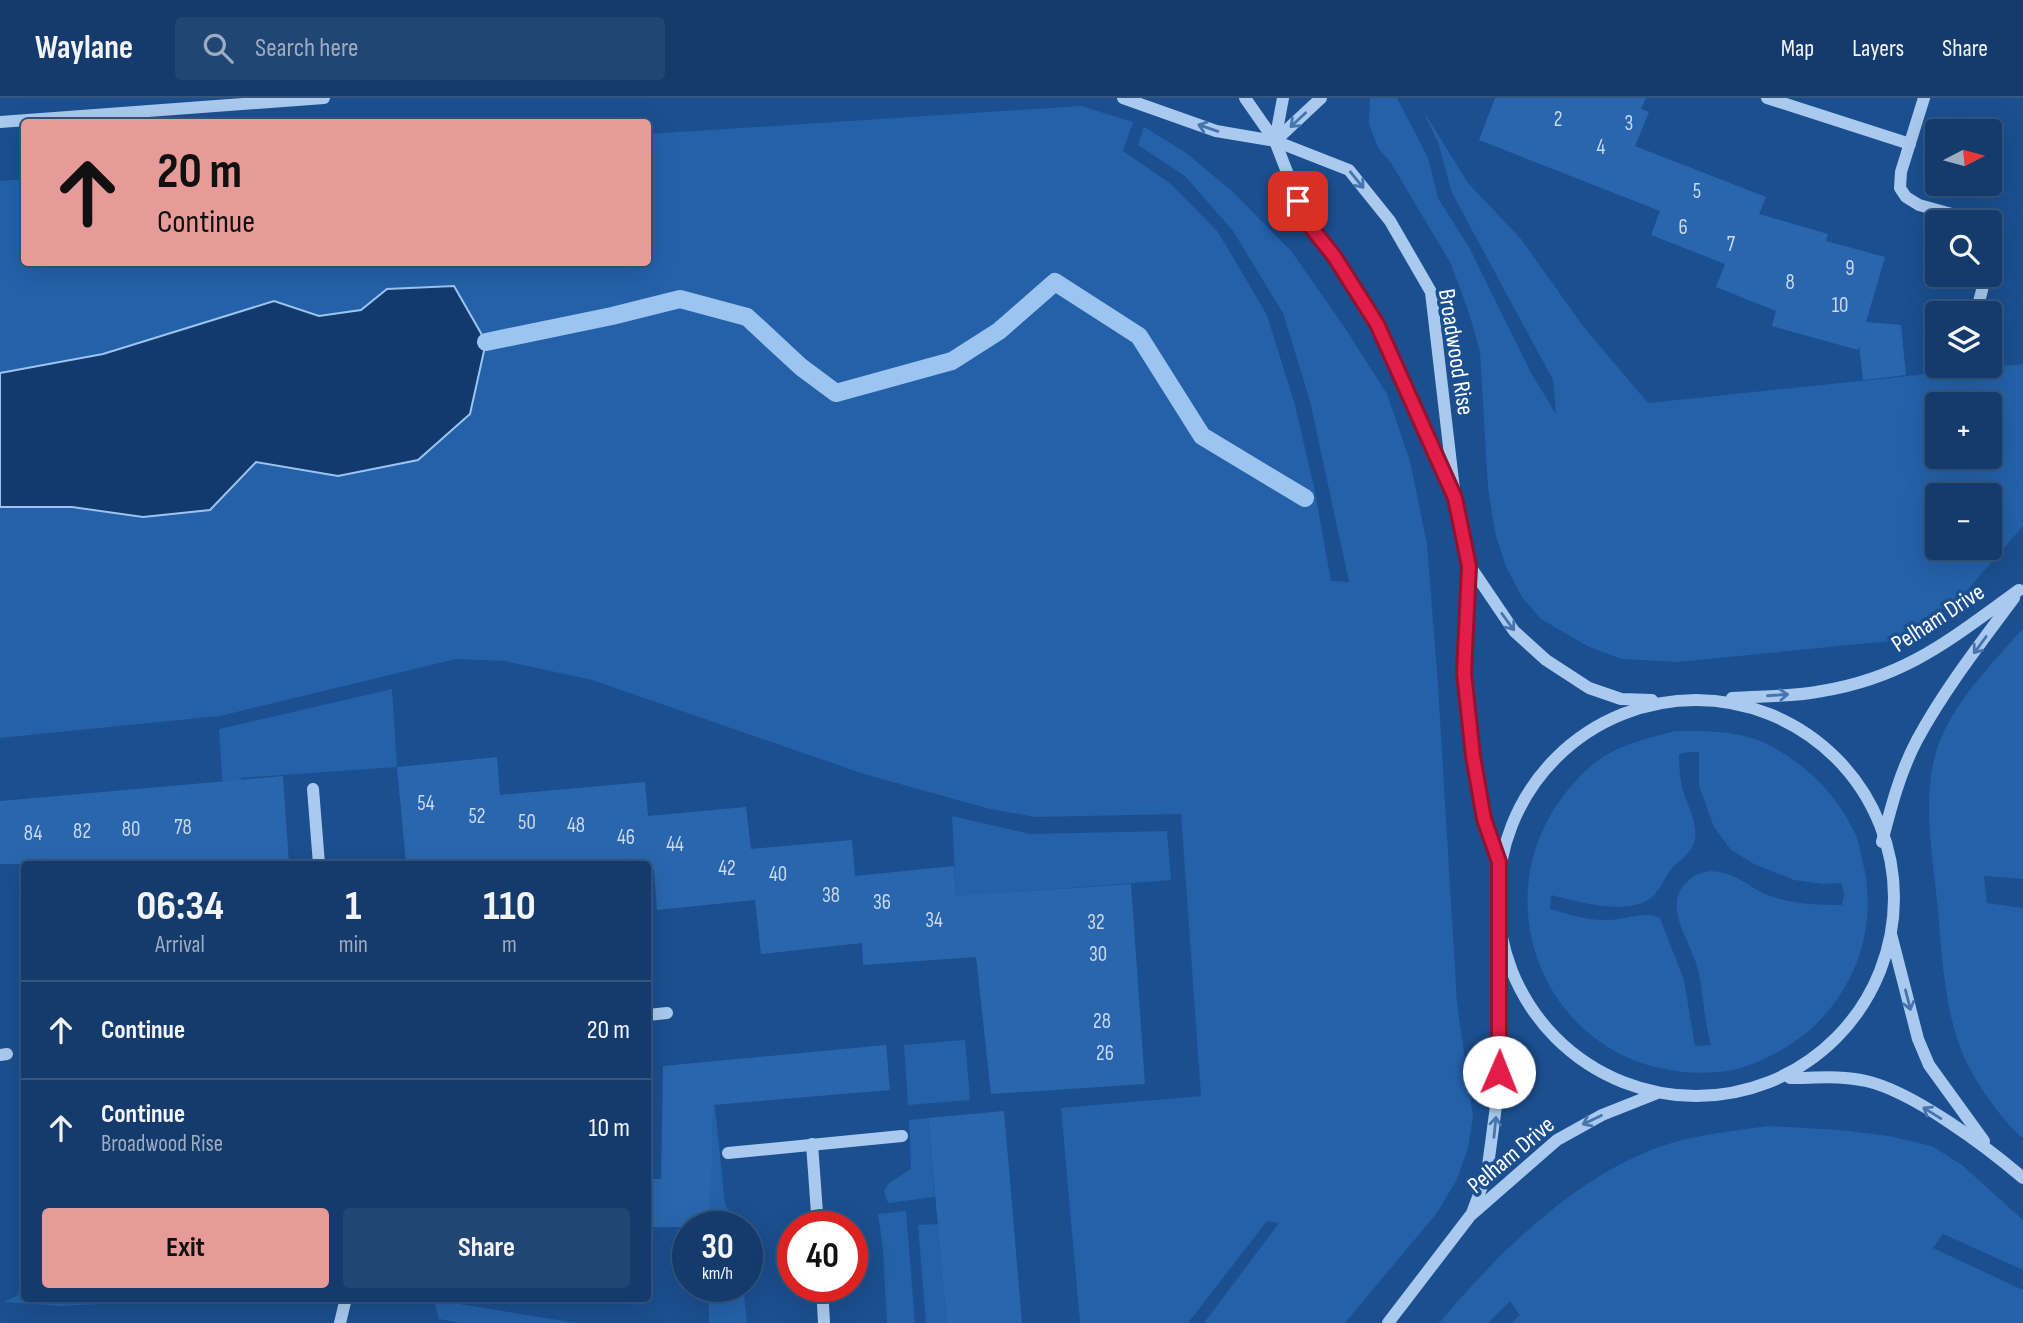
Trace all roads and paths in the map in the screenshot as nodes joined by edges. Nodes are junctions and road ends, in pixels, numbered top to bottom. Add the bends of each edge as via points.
1 (324, 98) edge
2 (1124, 98) edge
3 (1245, 98) edge
4 (1283, 98) edge
5 (1321, 98) edge
6 (1767, 98) edge
7 (1924, 98) edge
8 (40, 119) edge
9 (21, 120) edge
10 (0, 122) edge
11 (1275, 141) junction
12 (1910, 144) junction
13 (1937, 210) edge
14 (1455, 498) junction
15 (1469, 566) junction
16 (2021, 588) edge
17 (1710, 699) junction
18 (1667, 701) junction
19 (313, 789) dead end
20 (1882, 842) junction
21 (319, 861) edge
22 (1499, 862) junction
23 (1498, 910) junction
24 (1891, 934) junction
25 (667, 1013) dead end
26 (651, 1015) edge
27 (1790, 1078) junction
28 (1655, 1094) junction
29 (902, 1136) dead end
30 (812, 1144) junction
31 (1990, 1149) junction
32 (728, 1153) dead end
33 (2023, 1178) edge
34 (817, 1211) edge
35 (1471, 1216) junction
36 (345, 1302) edge
37 (823, 1302) edge
38 (340, 1323) edge
39 (824, 1323) edge
40 (1388, 1323) edge

1 - 8 street
11 -> 2 street via 1216,131
3 - 11 street
4 - 11 street
5 -> 11 street
6 - 12 street
7 - 12 street
9 - 10 street
11 - 14 street, Broadwood Rise via 1306,221 1377,324
11 -> 14 street, Broadwood Rise via 1349,170 1390,221 1431,292
12 - 13 street via 1900,188 1919,205
14 - 15 street, Broadwood Rise
15 -> 18 street, Broadwood Rise via 1514,631 1546,660 1589,688 1621,699
15 - 22 street, Broadwood Rise via 1465,687 1484,819
17 -> 16 street, Pelham Drive via 1821,692 1868,681 1937,649
16 -> 20 street, Pelham Drive via 1916,741 1896,789
17 - 18 street
17 - 20 street via 1773,715 1810,735 1853,777
18 - 22 street via 1606,720 1550,762 1512,824
19 - 21 street
20 - 24 street via 1893,881
22 - 23 street
23 - 28 street via 1516,980 1538,1017 1580,1058
35 -> 23 street, Pelham Drive via 1487,1174 1498,1091
24 - 27 street via 1882,967 1864,1003 1829,1045
24 -> 31 street via 1917,1039 1929,1065
25 - 26 street
27 - 28 street via 1718,1095
31 -> 27 street via 1925,1108 1869,1081
28 -> 35 street, Pelham Drive via 1602,1115 1557,1140
29 - 30 street
30 - 32 street
30 - 34 street
31 - 33 street
35 - 40 street, Pelham Drive
36 - 38 street
37 - 39 street

